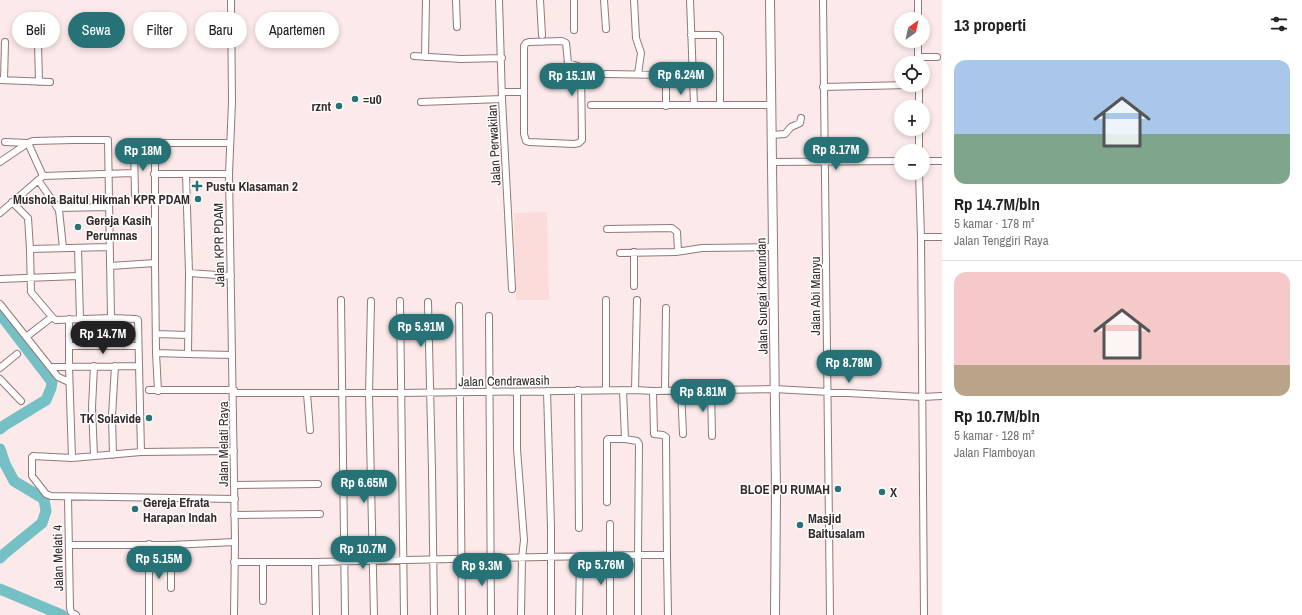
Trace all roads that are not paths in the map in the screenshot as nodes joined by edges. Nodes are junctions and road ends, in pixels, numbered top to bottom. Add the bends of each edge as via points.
1 (231, 0) edge
2 (426, 0) edge
3 (456, 0) edge
4 (499, 0) edge
5 (540, 0) edge
6 (574, 0) edge
7 (604, 0) edge
8 (634, 0) edge
9 (690, 0) edge
10 (770, 0) edge
11 (823, 0) edge
12 (918, 0) edge
13 (918, 12) edge
14 (457, 27) dead end
15 (606, 29) dead end
16 (574, 30) dead end
17 (542, 35) dead end
18 (691, 35) junction
19 (5, 42) dead end
20 (38, 48) edge
21 (414, 56) dead end
22 (425, 57) junction
23 (937, 57) dead end
24 (502, 58) junction
25 (930, 58) edge
26 (606, 74) dead end
27 (638, 74) junction
28 (2, 80) edge
29 (39, 82) junction
30 (50, 82) dead end
31 (894, 85) edge
32 (823, 87) junction
33 (502, 92) junction
34 (523, 92) junction
35 (502, 100) junction
36 (421, 102) dead end
37 (591, 105) dead end
38 (694, 105) junction
39 (720, 105) junction
40 (771, 105) junction
41 (666, 106) junction
42 (801, 118) dead end
43 (771, 135) junction
44 (5, 142) dead end
45 (28, 143) junction
46 (230, 143) junction
47 (134, 150) dead end
48 (942, 160) edge
49 (894, 161) edge
50 (930, 161) edge
51 (0, 162) edge
52 (772, 162) junction
53 (824, 162) junction
54 (134, 173) junction
55 (109, 174) junction
56 (154, 174) junction
57 (186, 174) junction
58 (229, 174) junction
59 (41, 178) junction
60 (919, 180) edge
61 (135, 195) dead end
62 (12, 202) junction
63 (109, 207) junction
64 (58, 208) junction
65 (0, 213) edge
66 (607, 229) dead end
67 (921, 237) junction
68 (942, 237) edge
69 (109, 247) junction
70 (773, 247) junction
71 (63, 248) junction
72 (78, 248) junction
73 (30, 249) junction
74 (678, 251) junction
75 (634, 252) junction
76 (620, 253) dead end
77 (155, 263) junction
78 (110, 266) junction
79 (189, 273) junction
80 (78, 276) junction
81 (231, 276) junction
82 (0, 279) edge
83 (30, 279) junction
84 (634, 286) dead end
85 (512, 289) dead end
86 (341, 300) dead end
87 (606, 300) dead end
88 (637, 300) dead end
89 (371, 301) dead end
90 (400, 301) dead end
91 (428, 302) dead end
92 (0, 304) edge
93 (459, 306) dead end
94 (666, 308) dead end
95 (489, 316) dead end
96 (52, 317) junction
97 (111, 318) junction
98 (69, 319) junction
99 (80, 319) junction
100 (156, 334) junction
101 (188, 335) junction
102 (26, 337) junction
103 (69, 346) junction
104 (138, 346) junction
105 (156, 353) junction
106 (17, 354) dead end
107 (188, 354) junction
108 (232, 355) junction
109 (94, 366) junction
110 (115, 366) junction
111 (138, 366) junction
112 (50, 367) junction
113 (69, 367) junction
114 (0, 368) edge
115 (0, 380) edge
116 (69, 382) junction
117 (682, 389) junction
118 (711, 389) junction
119 (774, 389) junction
120 (149, 390) dead end
121 (578, 390) junction
122 (606, 390) junction
123 (623, 390) junction
124 (635, 390) junction
125 (653, 390) junction
126 (665, 390) junction
127 (158, 391) junction
128 (234, 391) junction
129 (489, 392) junction
130 (517, 392) junction
131 (547, 392) junction
132 (827, 392) junction
133 (342, 393) junction
134 (402, 393) junction
135 (431, 393) junction
136 (459, 393) junction
137 (307, 394) junction
138 (369, 394) junction
139 (942, 396) edge
140 (922, 397) junction
141 (21, 401) dead end
142 (310, 430) dead end
143 (682, 434) dead end
144 (712, 436) dead end
145 (625, 439) junction
146 (140, 452) junction
147 (234, 452) junction
148 (113, 455) junction
149 (94, 456) junction
150 (72, 458) junction
151 (318, 484) dead end
152 (234, 485) junction
153 (68, 497) junction
154 (235, 498) junction
155 (607, 502) dead end
156 (320, 514) dead end
157 (234, 515) junction
158 (610, 524) dead end
159 (579, 528) dead end
160 (236, 542) junction
161 (149, 544) junction
162 (70, 545) junction
163 (171, 545) junction
164 (638, 555) junction
165 (668, 555) junction
166 (551, 556) junction
167 (580, 556) junction
168 (609, 556) junction
169 (522, 558) junction
170 (403, 559) junction
171 (462, 559) junction
172 (491, 559) junction
173 (374, 560) junction
174 (434, 560) junction
175 (344, 561) junction
176 (234, 562) junction
177 (263, 562) junction
178 (315, 562) junction
179 (171, 588) dead end
180 (263, 600) dead end
181 (76, 615) edge
182 (149, 615) edge
183 (234, 615) edge
184 (316, 615) edge
185 (345, 615) edge
186 (374, 615) edge
187 (404, 615) edge
188 (434, 615) edge
189 (462, 615) edge
190 (492, 615) edge
191 (521, 615) edge
192 (550, 615) edge
193 (579, 615) edge
194 (610, 615) edge
195 (638, 615) edge
196 (668, 615) edge
197 (775, 615) edge
198 (830, 615) edge
199 (924, 615) edge

1 - 46 street, Jalan KPR PDAM
2 - 22 street
3 - 14 street
4 - 24 street, Jalan Perwakilan
5 - 17 street
6 - 16 street
7 - 15 street
8 - 27 street via 636,38 641,53
9 - 18 street
10 - 40 main road, Jalan Sungai Kamundan
11 - 32 street, Jalan Abi Manyu
12 - 13 street
18 - 38 street
18 - 39 street via 720,37
19 - 28 street
20 - 29 street
21 - 22 street
22 - 24 street
23 - 25 street
24 - 33 street, Jalan Perwakilan
26 - 27 street
27 - 41 street via 666,75
28 - 29 street
29 - 30 street
31 - 32 street
32 - 53 street, Jalan Abi Manyu
33 - 34 street
33 - 35 street, Jalan Perwakilan
34 - 34 street via 524,44 565,42 567,62 581,69 581,142 574,144 526,141
35 - 36 street
35 - 85 street, Jalan Perwakilan
37 - 41 street
38 - 39 street
38 - 41 street
39 - 40 street
40 - 43 main road, Jalan Sungai Kamundan
42 - 43 street via 800,123 791,127 785,134
43 - 52 main road, Jalan Sungai Kamundan
44 - 45 street
45 - 51 street
45 - 55 street via 107,140
45 - 59 street
46 - 56 street via 155,143
46 - 58 street, Jalan KPR PDAM
47 - 54 street
48 - 50 street
49 - 53 street
52 - 53 street
52 - 70 main road, Jalan Sungai Kamundan
53 - 132 street, Jalan Abi Manyu
54 - 55 street
54 - 61 street
55 - 59 street
55 - 63 street
56 - 57 street
56 - 77 street
57 - 58 street
57 - 79 street
58 - 81 street, Jalan KPR PDAM
59 - 62 street
59 - 64 street
60 - 67 street
62 - 65 street
62 - 73 street via 29,219
63 - 64 street
63 - 69 street
64 - 71 street
66 - 74 street via 672,228 677,232
67 - 68 street
67 - 140 street
69 - 72 street
69 - 78 street
70 - 74 street
70 - 119 main road, Jalan Sungai Kamundan
71 - 72 street
71 - 73 street
72 - 80 street
73 - 83 street
74 - 75 street
75 - 76 street
75 - 84 street
77 - 78 street
77 - 100 street
78 - 97 street
79 - 81 street
79 - 101 street
80 - 83 street
80 - 99 street
81 - 108 street, Jalan KPR PDAM
82 - 83 street
83 - 96 street via 33,295
86 - 133 street
87 - 122 street
88 - 124 street
89 - 138 street
90 - 134 street
91 - 135 street
92 - 102 street
93 - 136 street
94 - 126 street
95 - 129 street
96 - 98 street via 56,320
96 - 102 street
97 - 99 street
97 - 104 street via 138,320
98 - 99 street
98 - 103 street
100 - 101 street
100 - 105 street
101 - 107 street
102 - 112 street
103 - 104 street
103 - 113 street
104 - 111 street
105 - 107 street
105 - 127 street
106 - 114 street
107 - 108 street
108 - 128 street, Jalan KPR PDAM
109 - 110 street
109 - 113 street
109 - 149 street
110 - 111 street
110 - 148 street
111 - 146 street
112 - 113 street
112 - 116 street via 60,378
113 - 116 street
115 - 141 street
116 - 150 street
117 - 118 street, Jalan Cendrawasih
117 - 126 street, Jalan Cendrawasih
117 - 143 street
118 - 119 street, Jalan Cendrawasih
118 - 144 street
119 - 132 street, Jalan Cendrawasih
119 - 197 main road, Jalan Sungai Kamundan
120 - 127 street, Jalan Cendrawasih
121 - 122 street, Jalan Cendrawasih
121 - 131 street, Jalan Cendrawasih
121 - 159 street
122 - 123 street, Jalan Cendrawasih
123 - 124 street, Jalan Cendrawasih
123 - 145 street
124 - 125 street, Jalan Cendrawasih
125 - 126 street, Jalan Cendrawasih
125 - 165 street via 654,434 666,437
127 - 128 street, Jalan Cendrawasih
128 - 137 street, Jalan Cendrawasih
128 - 147 street, Jalan Melati Raya
129 - 130 street, Jalan Cendrawasih
129 - 136 street, Jalan Cendrawasih
129 - 172 street
130 - 131 street, Jalan Cendrawasih
130 - 169 street via 524,540
131 - 166 street
132 - 140 street, Jalan Cendrawasih
132 - 198 street, Jalan Abi Manyu
133 - 137 street, Jalan Cendrawasih
133 - 138 street, Jalan Cendrawasih
133 - 175 street
134 - 135 street, Jalan Cendrawasih
134 - 138 street, Jalan Cendrawasih
134 - 170 street
135 - 136 street, Jalan Cendrawasih
135 - 174 street
136 - 171 street
137 - 142 street
138 - 173 street
139 - 140 street, Jalan Cendrawasih
140 - 199 street
145 - 155 street via 607,440
145 - 164 street via 637,441 639,444
146 - 147 street
146 - 148 street
147 - 152 street, Jalan Melati Raya
148 - 149 street
149 - 150 street
150 - 153 street via 32,456 32,476 46,494
151 - 152 street
152 - 154 street, Jalan Melati Raya
153 - 154 street
153 - 162 street, Jalan Melati 4
154 - 157 street, Jalan Melati Raya
156 - 157 street
157 - 160 street, Jalan Melati Raya
158 - 168 street
160 - 163 street
160 - 176 street, Jalan Melati Raya
161 - 162 street
161 - 163 street
161 - 182 street
162 - 181 street, Jalan Melati 4 via 70,608
163 - 179 street
164 - 165 street
164 - 168 street
164 - 195 street
165 - 196 street
166 - 167 street
166 - 169 street
166 - 192 street
167 - 168 street
167 - 193 street
168 - 194 street
169 - 172 street
169 - 191 street
170 - 173 street
170 - 174 street
170 - 187 street
171 - 172 street
171 - 174 street
171 - 189 street
172 - 190 street
173 - 175 street
173 - 186 street
174 - 188 street
175 - 178 street
175 - 185 street
176 - 177 street
176 - 183 street, Jalan Melati Raya
177 - 178 street
177 - 180 street
178 - 184 street

